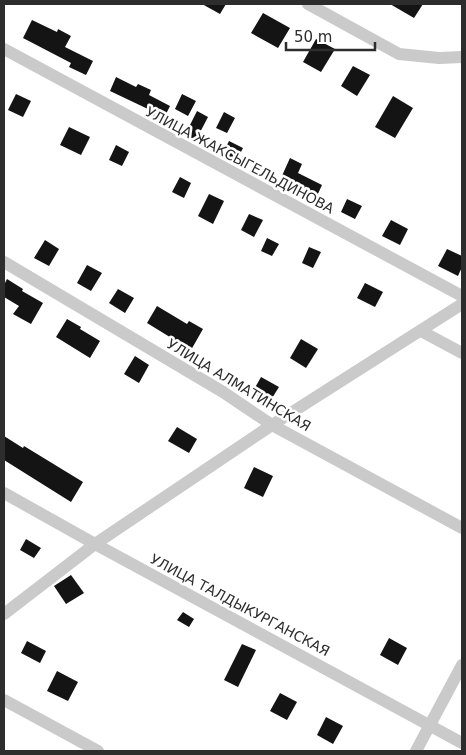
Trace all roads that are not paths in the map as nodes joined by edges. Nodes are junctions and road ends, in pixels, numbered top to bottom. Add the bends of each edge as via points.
1 (308, 4) edge
2 (4, 49) edge
3 (462, 57) edge
4 (4, 262) edge
5 (462, 296) edge
6 (462, 304) edge
7 (421, 331) junction
8 (462, 353) edge
9 (272, 425) junction
10 (4, 493) edge
11 (462, 528) edge
12 (95, 544) junction
13 (4, 614) edge
14 (462, 665) edge
15 (4, 700) edge
16 (430, 725) junction
17 (462, 743) edge
18 (98, 751) edge
19 (416, 751) edge

1 - 3 street via 398,54
2 - 5 street, УЛИЦА ЖАКСЫГЕЛЬДИНОВА
4 - 9 street, УЛИЦА АЛМАТИНСКАЯ via 224,392
6 - 7 street
7 - 8 street
7 - 9 street
9 - 11 street, УЛИЦА АЛМАТИНСКАЯ
9 - 12 street
10 - 12 street, УЛИЦА ТАЛДЫКУРГАНСКАЯ
12 - 13 street
12 - 16 street, УЛИЦА ТАЛДЫКУРГАНСКАЯ
14 - 16 street
15 - 18 street
16 - 17 street, УЛИЦА ТАЛДЫКУРГАНСКАЯ
16 - 19 street

